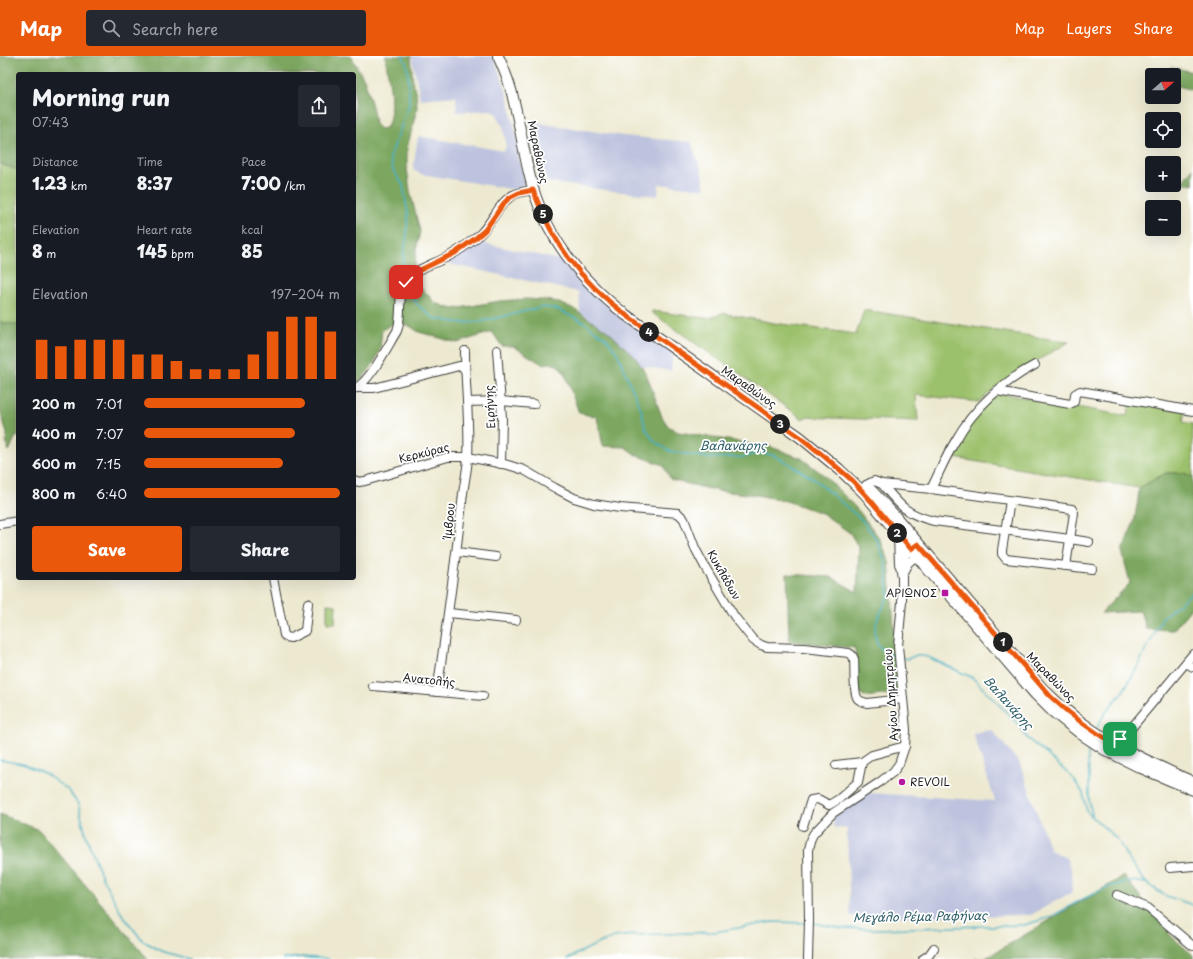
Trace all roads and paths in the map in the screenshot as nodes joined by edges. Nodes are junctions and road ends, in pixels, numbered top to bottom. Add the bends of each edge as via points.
1 (498, 56) edge
2 (505, 56) edge
3 (533, 190) junction
4 (497, 350) dead end
5 (465, 352) dead end
6 (1035, 365) dead end
7 (465, 370) junction
8 (356, 388) edge
9 (997, 391) junction
10 (501, 401) junction
11 (467, 402) junction
12 (534, 404) dead end
13 (1193, 411) edge
14 (468, 457) junction
15 (501, 464) junction
16 (356, 481) edge
17 (882, 484) junction
18 (866, 485) junction
19 (931, 489) junction
20 (1010, 501) junction
21 (16, 521) edge
22 (0, 524) edge
23 (1005, 531) junction
24 (899, 535) junction
25 (1070, 539) junction
26 (1089, 542) dead end
27 (917, 550) junction
28 (457, 552) junction
29 (496, 557) dead end
30 (900, 564) junction
31 (1066, 566) junction
32 (1092, 569) dead end
33 (902, 577) junction
34 (273, 580) edge
35 (308, 603) dead end
36 (449, 613) junction
37 (516, 620) dead end
38 (1193, 654) edge
39 (1189, 665) edge
40 (373, 686) dead end
41 (437, 692) junction
42 (483, 696) dead end
43 (903, 699) junction
44 (905, 746) junction
45 (1116, 750) junction
46 (862, 762) junction
47 (836, 765) dead end
48 (1193, 782) edge
49 (1193, 790) edge
50 (803, 826) dead end
51 (1193, 866) edge
52 (1170, 868) dead end
53 (1117, 895) dead end
54 (1193, 946) edge
55 (934, 948) dead end
56 (808, 959) edge
57 (923, 959) edge

1 - 3 main road, Μαραθώνος via 514,102
2 - 18 main road, Μαραθώνος via 519,95 535,170 544,198 559,232 588,272 622,304 804,432
3 - 8 street via 509,198 477,237 455,253 420,270 408,279 401,295 396,331 366,380
3 - 24 main road, Μαραθώνος via 554,236 590,285 626,315 825,457 865,494
4 - 10 street, Ειρήνης
5 - 7 street, Ίμβρου
6 - 9 street via 1022,371
7 - 8 street via 459,366 374,388
7 - 11 street, Ίμβρου
9 - 13 street via 1070,404 1074,402 1075,394 1080,391
9 - 19 street via 980,407 956,438
10 - 11 street
10 - 12 street
10 - 15 street, Ειρήνης
11 - 14 street, Ίμβρου
14 - 15 street, Κερκύρας
14 - 16 street, Κερκύρας via 448,457 365,481
14 - 28 street, Ίμβρου
15 - 43 street, Κυκλάδων via 524,470 574,498 594,504 678,513 684,519 695,548 734,616 754,640 767,647 849,653 854,659 856,692 859,700 867,703
17 - 18 street via 874,481
17 - 19 street
17 - 23 street via 902,507 921,518
18 - 27 main road, Μαραθώνος via 895,516
19 - 20 street
20 - 23 street
20 - 25 street via 1072,509 1074,513
21 - 22 street
23 - 25 street
23 - 31 street via 1002,550 1006,559
24 - 27 main road, Μαραθώνος
24 - 30 main road
25 - 26 street
25 - 31 street
27 - 30 street via 906,554
27 - 33 street, Αγίου Δημητρίου
27 - 45 main road, Μαραθώνος via 1042,688 1085,731
28 - 29 street
28 - 36 street, Ίμβρου
30 - 33 street, Αγίου Δημητρίου
31 - 32 street
33 - 43 street, Αγίου Δημητρίου via 898,650
34 - 35 street via 286,637 291,638 305,631
36 - 37 street
36 - 41 street, Ίμβρου
38 - 39 street
39 - 45 street via 1120,739
40 - 41 street, Ανατολής
41 - 42 street, Ανατολής
43 - 44 street, Αγίου Δημητρίου
44 - 46 street via 872,755
44 - 56 street, Αγίου Δημητρίου via 899,764 893,772 833,813 812,835 808,846
45 - 48 main road, Μαραθώνος
45 - 49 main road, Μαραθώνος via 1148,771
46 - 47 street
46 - 50 street via 858,782 839,799 829,805 811,800
51 - 52 street
53 - 54 street via 1148,908
55 - 57 street

